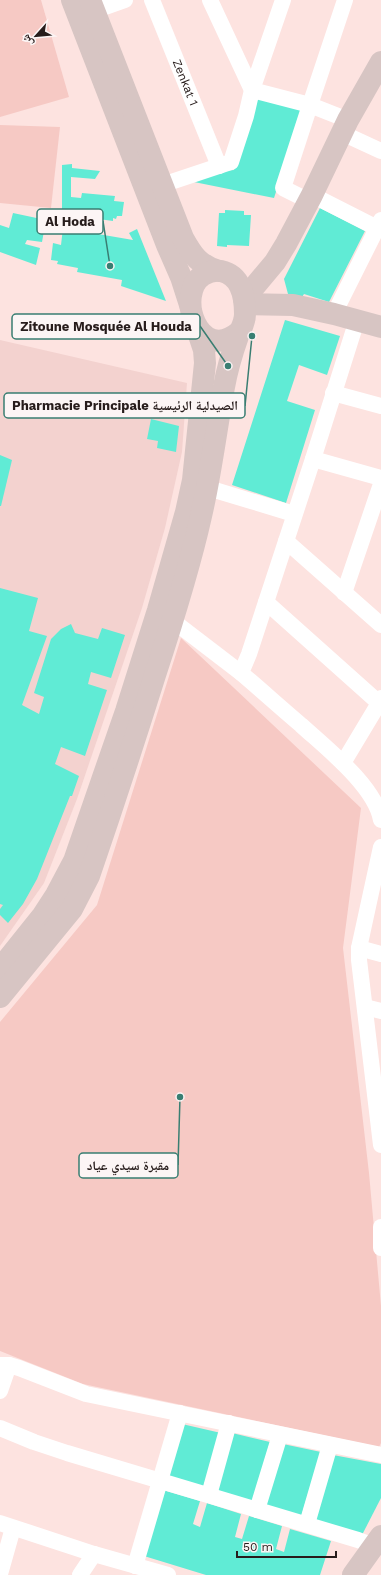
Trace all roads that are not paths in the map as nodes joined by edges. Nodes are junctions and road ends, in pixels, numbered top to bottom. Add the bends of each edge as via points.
1 (72, 0) edge
2 (125, 0) edge
3 (152, 0) edge
4 (210, 0) edge
5 (283, 0) edge
6 (345, 0) edge
7 (92, 6) edge
8 (381, 62) edge
9 (252, 90) junction
10 (310, 105) junction
11 (345, 126) junction
12 (381, 151) edge
13 (219, 166) junction
14 (162, 185) junction
15 (311, 198) junction
16 (379, 224) edge
17 (281, 253) junction
18 (223, 272) junction
19 (245, 301) junction
20 (293, 305) junction
21 (191, 308) junction
22 (334, 314) junction
23 (357, 320) junction
24 (381, 327) edge
25 (197, 329) junction
26 (241, 329) junction
27 (333, 393) junction
28 (381, 406) edge
29 (313, 459) junction
30 (381, 478) edge
31 (381, 484) edge
32 (208, 488) junction
33 (294, 514) junction
34 (286, 541) junction
35 (344, 593) junction
36 (266, 602) junction
37 (165, 615) junction
38 (381, 625) edge
39 (241, 673) junction
40 (380, 701) edge
41 (343, 763) junction
42 (116, 767) junction
43 (378, 803) edge
44 (381, 820) edge
45 (381, 847) edge
46 (359, 948) junction
47 (381, 954) edge
48 (0, 969) edge
49 (2, 992) edge
50 (365, 1007) junction
51 (381, 1011) edge
52 (376, 1068) edge
53 (381, 1146) edge
54 (381, 1227) edge
55 (381, 1248) edge
56 (5, 1365) edge
57 (0, 1391) edge
58 (180, 1413) junction
59 (229, 1423) junction
60 (0, 1428) edge
61 (280, 1435) junction
62 (330, 1445) junction
63 (381, 1455) edge
64 (160, 1481) junction
65 (209, 1495) junction
66 (257, 1510) junction
67 (306, 1524) junction
68 (6, 1526) edge
69 (377, 1541) edge
70 (94, 1554) junction
71 (135, 1566) junction
72 (0, 1574) edge
73 (80, 1575) edge
74 (168, 1575) edge
75 (353, 1575) edge

1 - 21 main road
2 - 7 street
3 - 13 street, Zenkat 1
4 - 9 street
5 - 9 street
6 - 10 street
7 - 14 main road
8 - 11 main road
9 - 10 street
9 - 13 street via 231,162
10 - 11 street
10 - 15 street via 283,188
11 - 12 street
11 - 15 main road
13 - 14 street
14 - 18 main road via 191,253 201,263
15 - 16 street
15 - 17 main road
16 - 22 street
17 - 18 main road via 235,274
17 - 19 main road
17 - 20 main road via 272,275 275,287 282,298
18 - 19 main road via 239,283
18 - 21 main road via 207,273 197,280 191,295
19 - 20 main road
19 - 26 main road via 245,317
20 - 22 main road
20 - 26 main road via 268,314
21 - 25 main road
22 - 23 main road
23 - 24 main road
23 - 27 street
25 - 26 main road via 209,339 217,341 233,338
25 - 37 main road via 204,350 205,363 193,480
26 - 32 main road via 224,385
27 - 28 street
27 - 29 street
29 - 30 street
29 - 33 street
31 - 35 street
32 - 33 street
32 - 37 main road via 201,518
33 - 34 street
34 - 35 street
34 - 36 street
35 - 38 street
36 - 39 street
36 - 40 street
37 - 39 street
37 - 42 main road
39 - 41 street
40 - 41 street
41 - 43 street
42 - 48 main road via 56,895
42 - 49 main road via 89,876 81,893 50,937
43 - 44 street
45 - 46 street
46 - 47 street
46 - 50 street
50 - 51 street
50 - 52 street
52 - 53 street
54 - 55 street
56 - 57 street
56 - 58 street via 86,1394
58 - 59 street
58 - 64 street
59 - 61 street
59 - 65 street
60 - 64 street via 67,1453
61 - 62 street
61 - 66 street
62 - 63 street
62 - 67 street
64 - 65 street
64 - 71 street
65 - 66 street
66 - 67 street
67 - 69 street via 358,1540
68 - 70 street
68 - 72 street
69 - 75 main road
70 - 71 street
70 - 73 street
71 - 74 street

